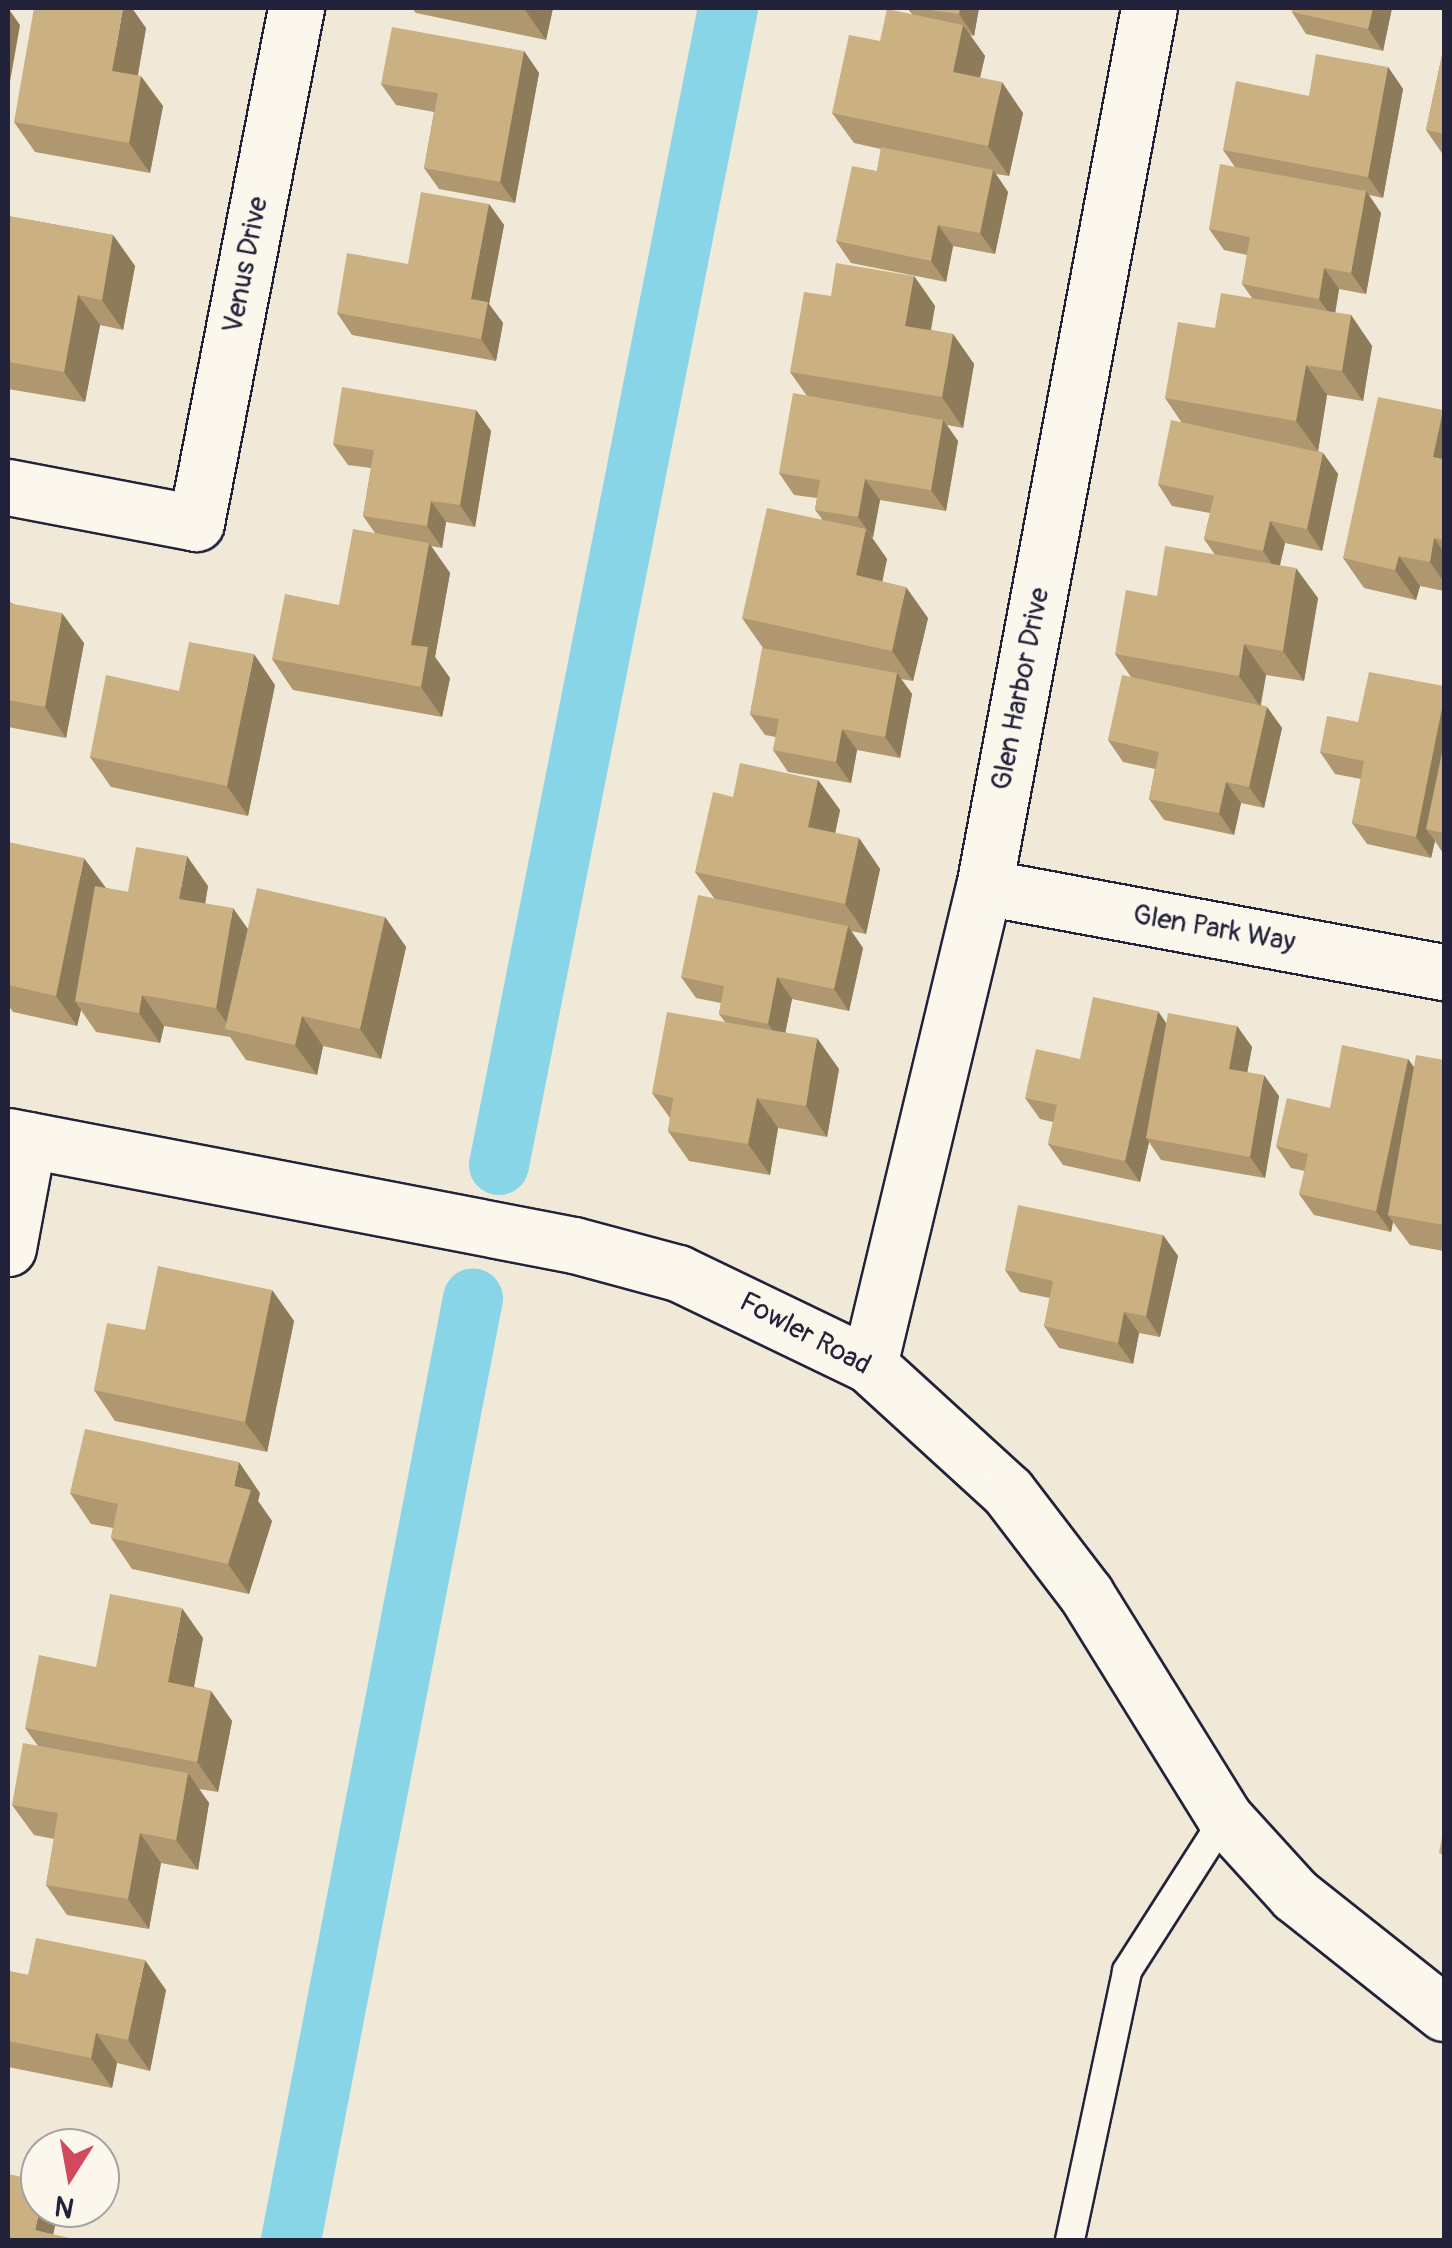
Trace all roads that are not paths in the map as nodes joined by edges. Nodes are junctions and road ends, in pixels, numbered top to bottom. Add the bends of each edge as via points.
1 (296, 8) edge
2 (1149, 8) edge
3 (8, 487) edge
4 (984, 887) junction
5 (1444, 972) edge
6 (18, 1138) edge
7 (8, 1248) edge
8 (868, 1365) junction
9 (1225, 1818) junction
10 (1444, 2012) edge
11 (1070, 2240) edge

1 - 3 street, Venus Drive via 196,523
2 - 4 street, Glen Harbor Drive
4 - 5 street, Glen Park Way
4 - 8 street, Glen Harbor Drive
6 - 7 street
6 - 8 street, Fowler Road via 644,1264 783,1316
8 - 9 street, Fowler Road via 1008,1492 1086,1594
9 - 10 street, Fowler Road via 1294,1895
9 - 11 lane via 1127,1971

